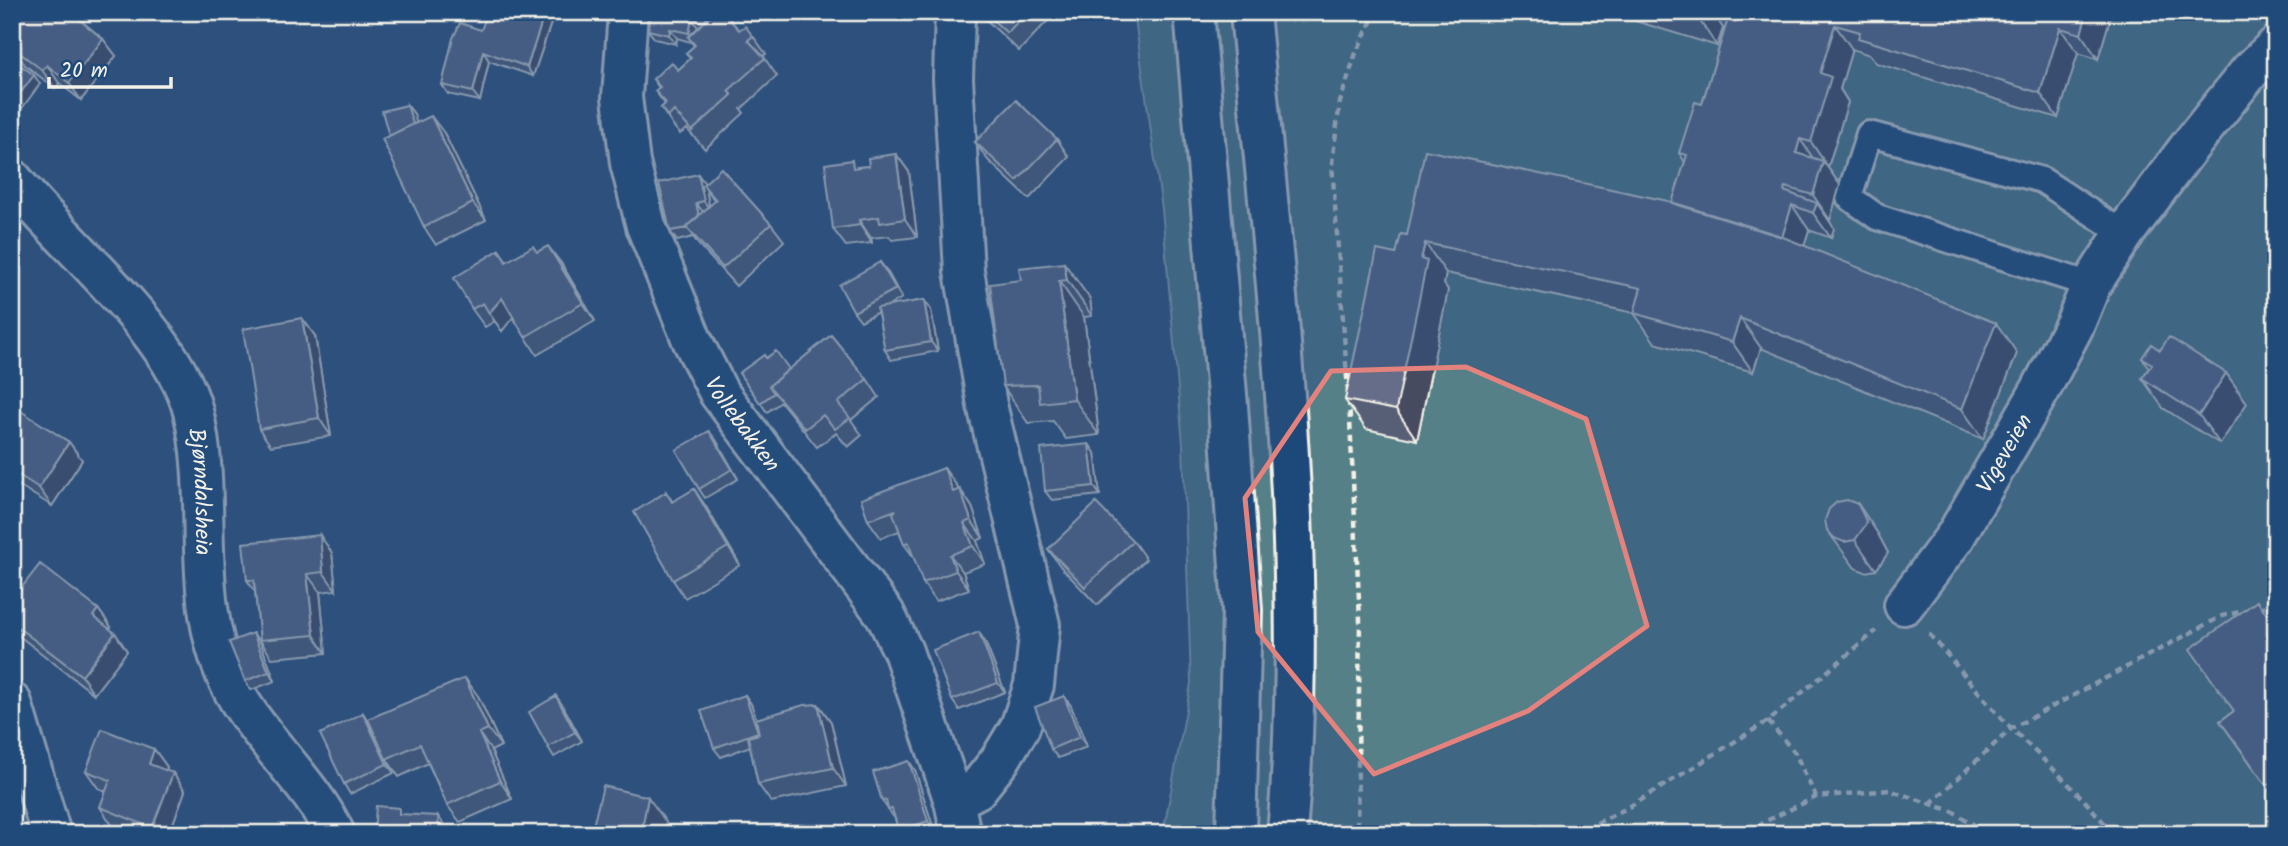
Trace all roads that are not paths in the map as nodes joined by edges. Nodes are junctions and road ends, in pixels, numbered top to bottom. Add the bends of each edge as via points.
1 (628, 12) edge
2 (955, 12) edge
3 (1194, 12) edge
4 (1250, 12) edge
5 (2276, 46) edge
6 (12, 179) edge
7 (2124, 234) junction
8 (2091, 285) junction
9 (1904, 605) road end
10 (12, 704) edge
11 (958, 817) edge
12 (51, 834) edge
13 (335, 834) edge
14 (1236, 834) edge
15 (1287, 834) edge

1 - 11 main road, Vollebakken via 622,97 630,163 646,226 692,340 719,393 885,614 903,650
2 - 11 main road, Vollebakken via 953,79 964,271 987,405 1040,625 1034,685 1020,727
3 - 14 main road via 1242,610
4 - 15 main road via 1290,444 1297,651
5 - 7 main road, Vigeveien via 2250,71
6 - 13 main road, Bjørndalsheia via 158,341 180,376 201,456 209,610 229,682
7 - 8 main road, Vigeveien
7 - 8 lane via 2042,180 1869,134 1849,197 1877,217
8 - 9 main road, Vigeveien via 2041,389 1975,503 1927,579
10 - 12 main road

